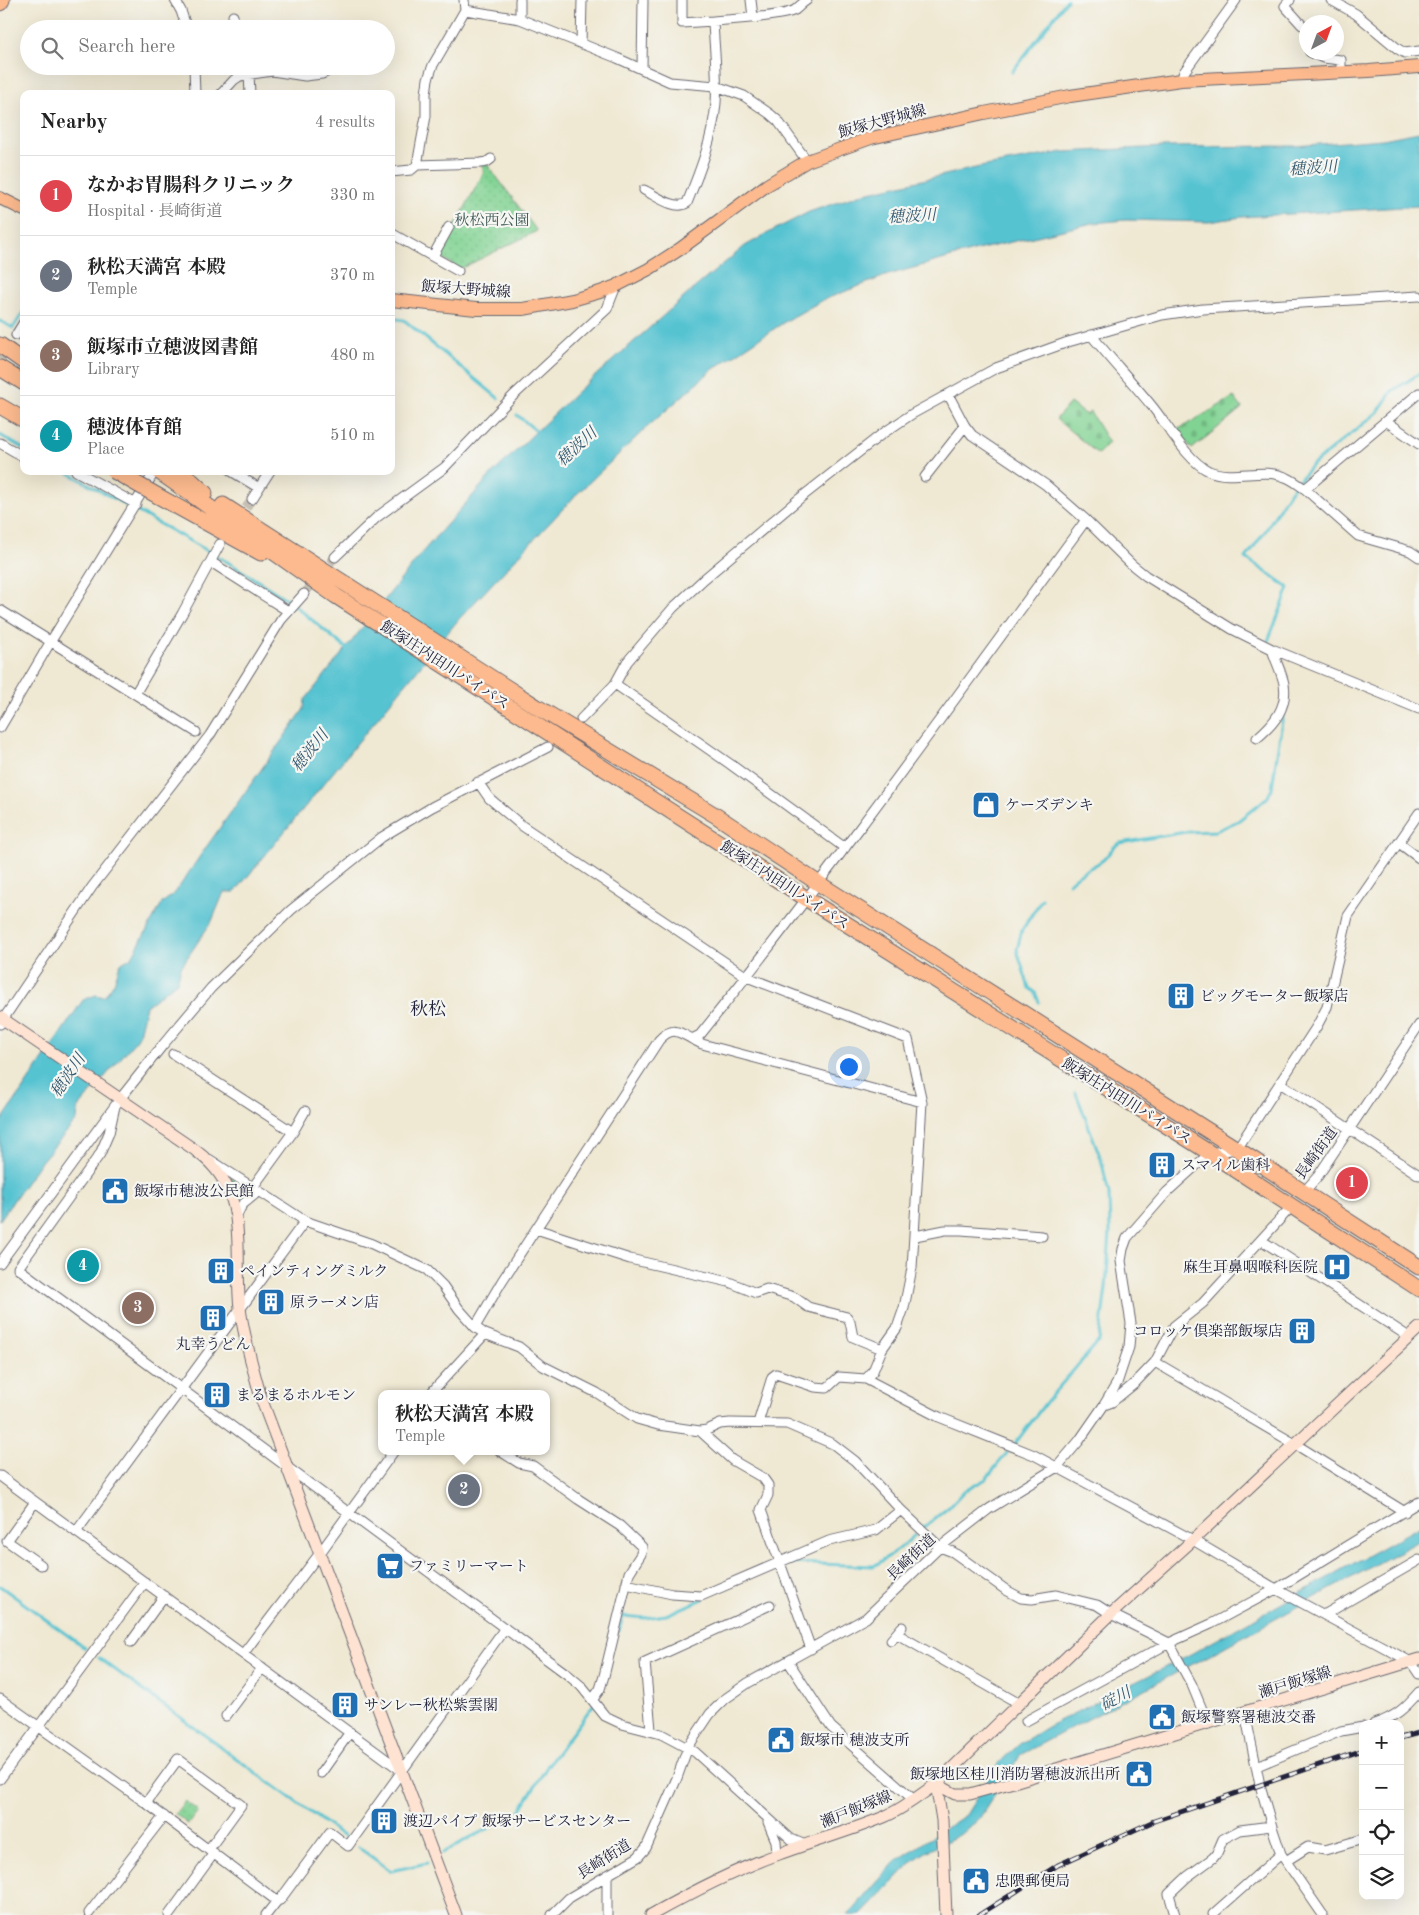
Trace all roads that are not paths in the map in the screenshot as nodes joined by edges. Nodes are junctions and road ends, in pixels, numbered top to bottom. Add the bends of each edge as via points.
1 (175, 0) edge
2 (464, 0) edge
3 (520, 0) edge
4 (582, 0) edge
5 (643, 0) edge
6 (682, 0) edge
7 (751, 0) edge
8 (1236, 0) edge
9 (1290, 0) edge
10 (1332, 0) edge
11 (802, 1) edge
12 (465, 10) junction
13 (233, 16) dead end
14 (753, 17) junction
15 (520, 19) junction
16 (184, 20) edge
17 (234, 20) edge
18 (713, 21) junction
19 (1299, 22) edge
20 (581, 44) junction
21 (1419, 51) edge
22 (1341, 60) edge
23 (1419, 67) edge
24 (642, 69) junction
25 (1341, 72) junction
26 (194, 75) edge
27 (242, 75) edge
28 (247, 75) edge
29 (299, 75) edge
30 (314, 75) edge
31 (1181, 80) junction
32 (716, 86) junction
33 (195, 90) edge
34 (225, 90) edge
35 (249, 90) edge
36 (490, 159) dead end
37 (807, 161) junction
38 (417, 165) junction
39 (395, 172) edge
40 (644, 190) dead end
41 (0, 198) edge
42 (20, 208) edge
43 (449, 228) dead end
44 (395, 235) edge
45 (433, 256) junction
46 (458, 271) dead end
47 (616, 286) junction
48 (1419, 296) edge
49 (395, 300) edge
50 (20, 329) edge
51 (16, 335) tunnel mouth
52 (1091, 335) junction
53 (0, 345) edge
54 (20, 359) edge
55 (0, 368) edge
56 (20, 380) edge
57 (1419, 393) edge
58 (948, 394) junction
59 (0, 406) edge
60 (20, 418) edge
61 (1386, 422) junction
62 (965, 426) junction
63 (0, 443) edge
64 (1419, 444) edge
65 (20, 455) edge
66 (82, 475) edge
67 (121, 475) edge
68 (166, 475) edge
69 (171, 475) edge
70 (172, 475) edge
71 (238, 475) edge
72 (267, 475) edge
73 (925, 478) dead end
74 (259, 488) junction
75 (1305, 489) junction
76 (252, 499) tunnel mouth
77 (134, 507) junction
78 (1086, 520) junction
79 (336, 557) tunnel mouth
80 (1419, 557) edge
81 (340, 589) junction
82 (304, 594) tunnel mouth
83 (292, 607) junction
84 (0, 610) edge
85 (51, 641) junction
86 (1272, 649) junction
87 (615, 684) junction
88 (135, 694) junction
89 (1419, 709) edge
90 (530, 712) junction
91 (581, 718) dead end
92 (0, 728) edge
93 (196, 732) dead end
94 (1257, 738) dead end
95 (548, 747) dead end
96 (478, 782) junction
97 (1419, 812) edge
98 (1399, 843) junction
99 (845, 848) junction
100 (1419, 858) edge
101 (818, 883) junction
102 (807, 899) junction
103 (747, 977) junction
104 (1, 1020) edge
105 (1419, 1025) edge
106 (692, 1039) junction
107 (173, 1054) dead end
108 (1280, 1083) junction
109 (117, 1101) junction
110 (922, 1102) junction
111 (305, 1111) dead end
112 (1349, 1130) junction
113 (293, 1132) junction
114 (1237, 1149) junction
115 (195, 1150) junction
116 (1210, 1153) junction
117 (1419, 1175) edge
118 (256, 1189) junction
119 (1304, 1192) junction
120 (1292, 1206) junction
121 (237, 1215) junction
122 (306, 1221) junction
123 (536, 1229) junction
124 (915, 1236) junction
125 (1042, 1236) dead end
126 (1261, 1240) junction
127 (0, 1263) edge
128 (1419, 1267) edge
129 (1419, 1289) edge
130 (240, 1307) junction
131 (475, 1327) junction
132 (1419, 1328) edge
133 (485, 1334) junction
134 (1410, 1337) junction
135 (882, 1349) junction
136 (1155, 1362) junction
137 (866, 1379) junction
138 (182, 1389) junction
139 (434, 1390) edge
140 (1104, 1405) junction
141 (758, 1422) junction
142 (700, 1431) junction
143 (1295, 1444) junction
144 (391, 1455) edge
145 (506, 1455) edge
146 (1057, 1467) junction
147 (288, 1468) junction
148 (0, 1476) edge
149 (35, 1502) junction
150 (1419, 1502) edge
151 (901, 1510) junction
152 (1405, 1512) junction
153 (349, 1514) junction
154 (76, 1532) junction
155 (1193, 1540) junction
156 (940, 1547) junction
157 (320, 1553) junction
158 (1419, 1560) edge
159 (780, 1563) junction
160 (41, 1565) dead end
161 (145, 1582) junction
162 (626, 1584) junction
163 (1278, 1590) junction
164 (164, 1596) junction
165 (770, 1605) dead end
166 (1111, 1614) junction
167 (1322, 1614) junction
168 (505, 1628) junction
169 (897, 1634) dead end
170 (131, 1642) dead end
171 (1170, 1644) junction
172 (811, 1649) junction
173 (243, 1654) junction
174 (1415, 1660) edge
175 (788, 1661) junction
176 (262, 1668) junction
177 (1419, 1674) edge
178 (1419, 1692) edge
179 (0, 1699) edge
180 (593, 1699) junction
181 (1018, 1703) junction
182 (1245, 1713) junction
183 (226, 1716) dead end
184 (1386, 1720) edge
185 (1026, 1721) dead end
186 (1208, 1724) junction
187 (39, 1727) junction
188 (1359, 1728) edge
189 (651, 1730) junction
190 (350, 1732) junction
191 (688, 1747) junction
192 (1257, 1766) junction
193 (402, 1771) junction
194 (321, 1773) dead end
195 (1, 1777) edge
196 (936, 1784) junction
197 (914, 1800) junction
198 (146, 1803) junction
199 (164, 1816) junction
200 (766, 1817) junction
201 (1272, 1826) junction
202 (1359, 1840) edge
203 (805, 1845) junction
204 (212, 1851) junction
205 (777, 1854) junction
206 (1284, 1858) junction
207 (607, 1875) junction
208 (277, 1901) junction
209 (88, 1913) dead end
210 (1213, 1914) edge
211 (169, 1915) edge
212 (266, 1915) edge
213 (456, 1915) edge
214 (552, 1915) edge
215 (607, 1915) edge
216 (651, 1915) edge
217 (946, 1915) edge
218 (1175, 1915) edge
219 (1323, 1915) edge

1 - 16 street
2 - 12 street
3 - 15 street
4 - 20 street
5 - 24 street
6 - 18 street via 682,23
7 - 14 street
8 - 31 street
9 - 19 street via 1285,6
10 - 21 street via 1356,14 1398,49 1405,53
11 - 14 street via 794,10
12 - 15 street
12 - 38 street via 428,79 426,116
13 - 17 street
14 - 18 street
15 - 20 street
18 - 32 street
20 - 24 street
22 - 25 street
23 - 25 main road, 飯塚大野城線
24 - 32 street via 670,82
25 - 31 main road, 飯塚大野城線
26 - 33 street
27 - 34 street
28 - 35 street
29 - 30 street
31 - 37 main road, 飯塚大野城線 via 1070,96 984,113 871,138
32 - 37 street via 744,96 770,114
32 - 40 street via 712,129 701,170 687,203 676,206
36 - 38 street via 482,163
37 - 47 main road, 飯塚大野城線 via 767,184 680,250
38 - 39 street via 410,170
41 - 42 main road
43 - 45 street
44 - 45 street
45 - 46 street
47 - 49 main road, 飯塚大野城線 via 572,300 523,309 476,309
47 - 79 street via 607,309 513,396 444,468 377,517
48 - 52 street via 1203,309 1162,315
50 - 51 street
52 - 58 street via 996,368
52 - 75 street via 1199,464 1224,474 1277,474
53 - 54 highway
55 - 56 highway
57 - 61 street
58 - 62 street
58 - 87 street via 882,434 704,579 627,662
59 - 60 highway
61 - 64 street
61 - 75 street
62 - 73 street
62 - 78 street via 982,443 1046,485
63 - 65 street
66 - 77 street
67 - 81 highway, bridge
68 - 77 street
69 - 81 highway, 飯塚庄内田川バイパス
70 - 81 highway, 飯塚庄内田川バイパス via 205,493
71 - 74 street
72 - 74 street
74 - 76 street
75 - 80 street via 1358,536 1410,550
77 - 85 street
78 - 86 street via 1146,576 1232,629
78 - 99 street
81 - 90 highway, 飯塚庄内田川バイパス
82 - 83 street
83 - 88 street via 215,554
83 - 104 street via 280,620 210,735 92,887
84 - 85 street
85 - 88 street
85 - 92 street
86 - 89 street
86 - 94 street via 1284,682 1284,694 1278,718
87 - 91 street
87 - 99 street
88 - 93 street
90 - 101 highway, 飯塚庄内田川バイパス via 716,815
90 - 102 highway, 飯塚庄内田川バイパス
95 - 96 street
96 - 103 street via 489,798 520,825
96 - 109 street via 382,837 291,910 211,988
97 - 98 street
98 - 100 street
98 - 108 street via 1348,916 1327,1007
99 - 101 street
101 - 102 street
101 - 114 highway, 飯塚庄内田川バイパス
102 - 103 street
102 - 116 highway, 飯塚庄内田川バイパス
103 - 106 street via 700,1035
103 - 110 street via 908,1039
104 - 109 street
105 - 112 street, 長崎街道
106 - 110 street
106 - 123 street via 674,1030 659,1040
107 - 113 street
108 - 112 street
108 - 114 street
109 - 115 street
109 - 127 street
109 - 138 street via 100,1154 18,1268
110 - 124 street
111 - 113 street
112 - 117 street
112 - 119 street, 長崎街道
113 - 118 street
114 - 116 street
114 - 119 highway, 飯塚庄内田川バイパス
115 - 118 street
115 - 121 street via 213,1166 226,1185
116 - 120 highway, 飯塚庄内田川バイパス
116 - 140 street via 1167,1192 1127,1238 1121,1261 1131,1323 1130,1347 1117,1383
118 - 121 street
118 - 122 street
119 - 128 highway, 飯塚庄内田川バイパス
120 - 126 street, 長崎街道
120 - 129 highway, 飯塚庄内田川バイパス
121 - 130 street
122 - 130 street
122 - 131 street via 372,1244 427,1270 444,1286 459,1310
123 - 131 street
123 - 135 street via 630,1259 729,1282 756,1293 767,1289 794,1296 808,1307 847,1317 852,1338
124 - 125 street via 945,1230
124 - 135 street via 904,1308 897,1328
126 - 134 street
126 - 136 street, 長崎街道 via 1203,1303 1174,1326
130 - 138 street
130 - 147 street via 261,1398
131 - 133 street
132 - 134 street
133 - 139 street
133 - 142 street via 519,1347 543,1366 597,1394 637,1420
134 - 143 street
135 - 137 street via 873,1372
136 - 140 street, 長崎街道 via 1143,1376
136 - 143 street
137 - 141 street via 839,1377 827,1388 776,1374 772,1377
137 - 146 street via 939,1417
138 - 147 street
138 - 154 street
140 - 146 street, 長崎街道
141 - 142 street via 720,1424
141 - 151 street via 787,1424 833,1444 855,1461
142 - 159 street via 732,1460 763,1478 768,1485 768,1495 761,1510
143 - 152 street
143 - 155 street
144 - 153 street
145 - 162 street via 519,1463 533,1466 620,1526 642,1547
146 - 155 street
146 - 156 street, 長崎街道 via 990,1509
147 - 153 street
147 - 157 street
148 - 149 street
149 - 154 street
149 - 160 street via 7,1540
150 - 152 street
151 - 156 street
151 - 159 street via 876,1530 829,1541
152 - 163 street
153 - 157 street
153 - 168 street
154 - 161 street
155 - 163 street
155 - 166 street
156 - 166 street via 1021,1598 1056,1595 1097,1605
156 - 172 street, 長崎街道 via 866,1618
157 - 173 street
157 - 193 street
158 - 167 street
159 - 162 street via 701,1596 672,1594
159 - 172 street
161 - 164 street
161 - 187 street
162 - 180 street via 604,1676
163 - 167 street
163 - 171 street
164 - 170 street
164 - 173 street
165 - 189 street via 645,1662
166 - 171 street
166 - 181 street
167 - 174 street
168 - 180 street via 568,1675
168 - 193 street
169 - 181 street
171 - 185 street
171 - 186 street
172 - 175 street, 長崎街道
173 - 176 street
174 - 177 street
174 - 182 street, 瀬戸飯塚線
175 - 191 street, 長崎街道 via 725,1700 710,1714
175 - 197 street via 831,1727
176 - 183 street
176 - 190 street
178 - 184 street via 1405,1708
179 - 187 street
180 - 189 street via 605,1716 612,1720
181 - 196 street
182 - 186 street, 瀬戸飯塚線
182 - 192 street
186 - 196 street, 瀬戸飯塚線 via 970,1794 955,1794
187 - 195 street
187 - 198 street
188 - 192 street via 1341,1731
189 - 191 street
190 - 193 street
190 - 194 street
191 - 200 street
191 - 207 street, 長崎街道 via 646,1848 638,1857
192 - 201 street
193 - 208 street via 348,1846 330,1832
193 - 213 street
196 - 197 street, 瀬戸飯塚線
196 - 217 street via 942,1820
197 - 203 street, 瀬戸飯塚線 via 885,1816
198 - 199 street
198 - 204 street via 178,1759 241,1805
199 - 204 street
199 - 209 street
200 - 203 street via 791,1839
200 - 205 street via 776,1841
201 - 206 street
201 - 218 street via 1240,1830 1223,1838 1218,1853 1169,1894
202 - 206 street via 1325,1850 1308,1847
203 - 205 street, 瀬戸飯塚線
204 - 208 street
204 - 211 street
205 - 216 street, 瀬戸飯塚線
206 - 210 street
206 - 219 street
207 - 214 street, 長崎街道 via 569,1898
207 - 215 street
208 - 212 street

